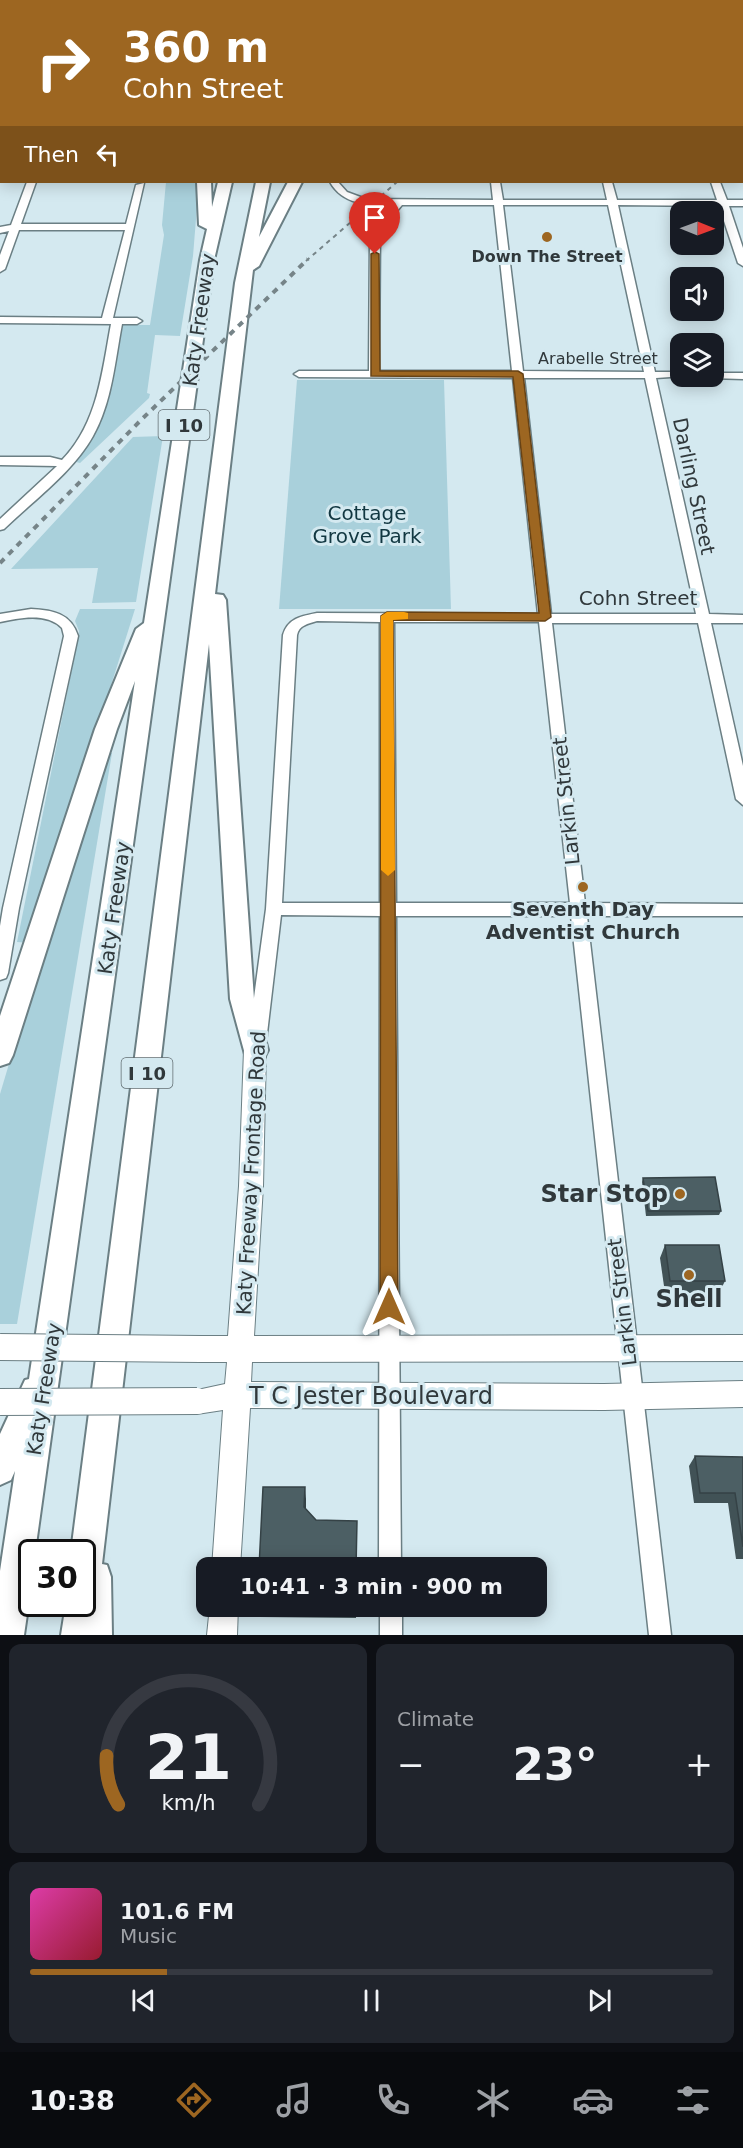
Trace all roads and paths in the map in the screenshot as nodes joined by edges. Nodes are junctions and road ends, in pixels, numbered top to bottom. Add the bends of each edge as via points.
1 (31, 183) edge
2 (204, 183) edge
3 (225, 183) edge
4 (262, 183) edge
5 (294, 183) edge
6 (335, 183) edge
7 (496, 183) edge
8 (608, 183) edge
9 (716, 183) edge
10 (141, 185) dead end
11 (722, 201) edge
12 (399, 203) junction
13 (499, 203) junction
14 (612, 203) junction
15 (670, 203) edge
16 (724, 203) edge
17 (743, 203) edge
18 (724, 206) edge
19 (16, 227) junction
20 (131, 227) junction
21 (0, 230) edge
22 (207, 260) junction
23 (743, 263) edge
24 (0, 269) edge
25 (243, 283) junction
26 (112, 320) junction
27 (137, 321) dead end
28 (1, 322) edge
29 (299, 374) dead end
30 (375, 374) junction
31 (518, 374) junction
32 (650, 375) junction
33 (670, 375) edge
34 (724, 376) edge
35 (743, 376) edge
36 (0, 461) edge
37 (63, 464) junction
38 (0, 526) edge
39 (212, 551) junction
40 (160, 591) junction
41 (387, 616) junction
42 (545, 617) junction
43 (0, 618) edge
44 (704, 618) junction
45 (743, 619) edge
46 (290, 635) joint
47 (743, 799) edge
48 (6, 908) edge
49 (274, 909) junction
50 (388, 909) junction
51 (578, 910) junction
52 (743, 910) edge
53 (0, 972) edge
54 (255, 1050) junction
55 (0, 1055) edge
56 (0, 1347) edge
57 (240, 1348) junction
58 (627, 1348) junction
59 (743, 1348) edge
60 (389, 1349) junction
61 (47, 1368) junction
62 (743, 1394) edge
63 (237, 1395) junction
64 (390, 1396) junction
65 (633, 1397) junction
66 (0, 1402) edge
67 (0, 1469) edge
68 (94, 1497) junction
69 (89, 1539) edge
70 (227, 1557) edge
71 (390, 1557) edge
72 (80, 1617) edge
73 (223, 1617) edge
74 (391, 1617) edge
75 (6, 1635) edge
76 (78, 1635) edge
77 (95, 1635) edge
78 (222, 1635) edge
79 (391, 1635) edge
80 (660, 1635) edge

1 - 19 street
2 - 22 highway
3 - 22 highway, Katy Freeway / I 10
4 - 25 highway, Katy Freeway / I 10
5 - 25 highway
6 - 12 street via 344,194 357,200
7 - 13 street, Larkin Street
8 - 14 street, Darling Street
9 - 11 street
10 - 20 street
12 - 13 street
12 - 30 street via 375,235
13 - 14 street
13 - 31 street, Larkin Street
14 - 15 street
14 - 32 street, Darling Street
16 - 17 street
18 - 23 street
19 - 20 street
19 - 21 street
19 - 24 street
20 - 26 street
22 - 40 highway, Katy Freeway / I 10
25 - 39 highway, Katy Freeway / I 10
26 - 27 street
26 - 28 street
26 - 37 street via 94,421 87,436
29 - 30 street, Arabelle Street
30 - 31 street, Arabelle Street
31 - 32 street, Arabelle Street
31 - 42 street, Larkin Street
32 - 33 street, Arabelle Street
32 - 44 street, Darling Street
34 - 35 street
36 - 37 street
37 - 38 street
39 - 54 highway via 242,999
39 - 68 highway, Katy Freeway / I 10
40 - 55 highway via 106,729
40 - 61 highway, Katy Freeway / I 10
41 - 42 street, Cohn Street
41 - 46 street, Cohn Street via 317,617 301,621
41 - 50 street
42 - 44 street, Cohn Street
42 - 51 street, Larkin Street
43 - 48 street via 49,615 65,620 71,636
44 - 45 street, Cohn Street
44 - 47 street, Darling Street
46 - 49 street, Katy Freeway Frontage Road
48 - 53 street
49 - 50 street
49 - 54 street, Katy Freeway Frontage Road
50 - 51 street
50 - 60 street
51 - 52 street
51 - 58 street, Larkin Street
54 - 57 main road, Katy Freeway Frontage Road
56 - 57 main road, bridge
57 - 60 main road
57 - 63 main road, Katy Freeway Frontage Road
58 - 59 main road
58 - 60 main road
58 - 65 street, Larkin Street
60 - 64 street
61 - 67 highway
61 - 75 highway, Katy Freeway / I 10
62 - 65 main road, T C Jester Boulevard
63 - 64 main road, T C Jester Boulevard
63 - 66 main road, T C Jester Boulevard, bridge via 196,1401
63 - 70 main road, Katy Freeway Frontage Road
64 - 65 main road, T C Jester Boulevard
64 - 71 street
65 - 80 street, Larkin Street
68 - 69 highway, Katy Freeway / I 10
68 - 77 highway
72 - 76 highway
73 - 78 main road
74 - 79 street

